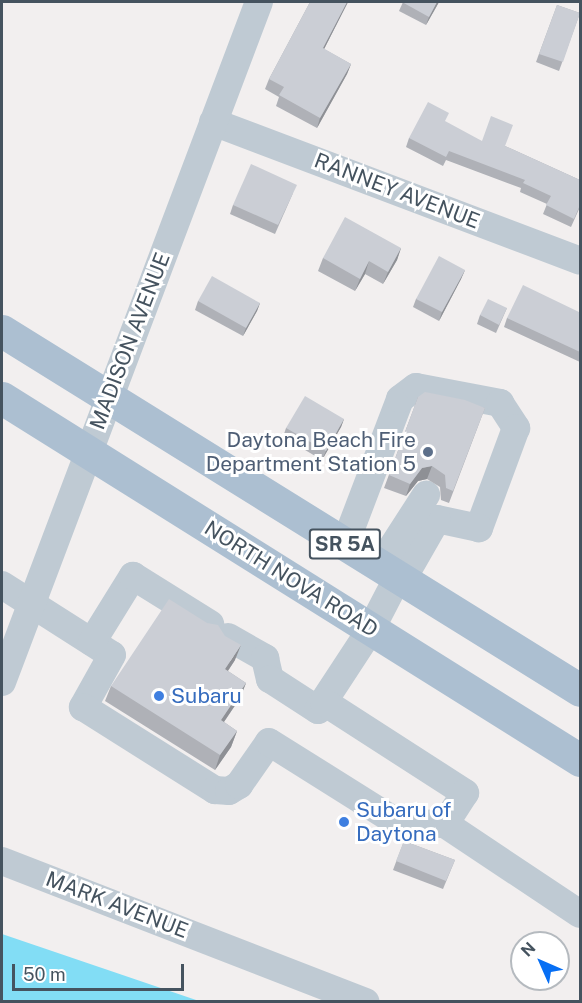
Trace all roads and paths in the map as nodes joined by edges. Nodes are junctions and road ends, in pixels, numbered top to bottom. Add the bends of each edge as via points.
1 (259, 2) edge
2 (213, 122) junction
3 (580, 261) edge
4 (2, 331) edge
5 (2, 398) edge
6 (109, 398) junction
7 (87, 452) junction
8 (426, 495) dead end
9 (345, 544) junction
10 (394, 574) junction
11 (2, 585) edge
12 (30, 604) junction
13 (371, 629) junction
14 (92, 642) junction
15 (2, 682) edge
16 (580, 690) edge
17 (321, 706) junction
18 (580, 760) edge
19 (444, 824) junction
20 (2, 861) edge
21 (580, 914) edge
22 (366, 1002) edge

1 - 2 street, MADISON AVENUE
2 - 3 street, RANNEY AVENUE
2 - 6 street, MADISON AVENUE
4 - 6 main road, SR 5A
5 - 7 main road, NORTH NOVA ROAD / SR 5A
6 - 7 street, MADISON AVENUE
6 - 9 main road, SR 5A
7 - 12 street, MADISON AVENUE
7 - 13 main road, NORTH NOVA ROAD / SR 5A
8 - 10 street
9 - 10 main road, SR 5A
9 - 10 street via 400,399 416,387 500,403 516,428 479,528 437,519
10 - 13 street
10 - 16 main road, SR 5A
11 - 12 street
12 - 14 street
12 - 15 street, MADISON AVENUE
13 - 17 street
13 - 18 main road, NORTH NOVA ROAD / SR 5A
14 - 17 street via 133,576 265,658 270,679
14 - 19 street via 112,655 83,707 215,790 229,791 239,784 269,742 398,823
17 - 19 street via 465,793
19 - 21 street
20 - 22 street, MARK AVENUE

